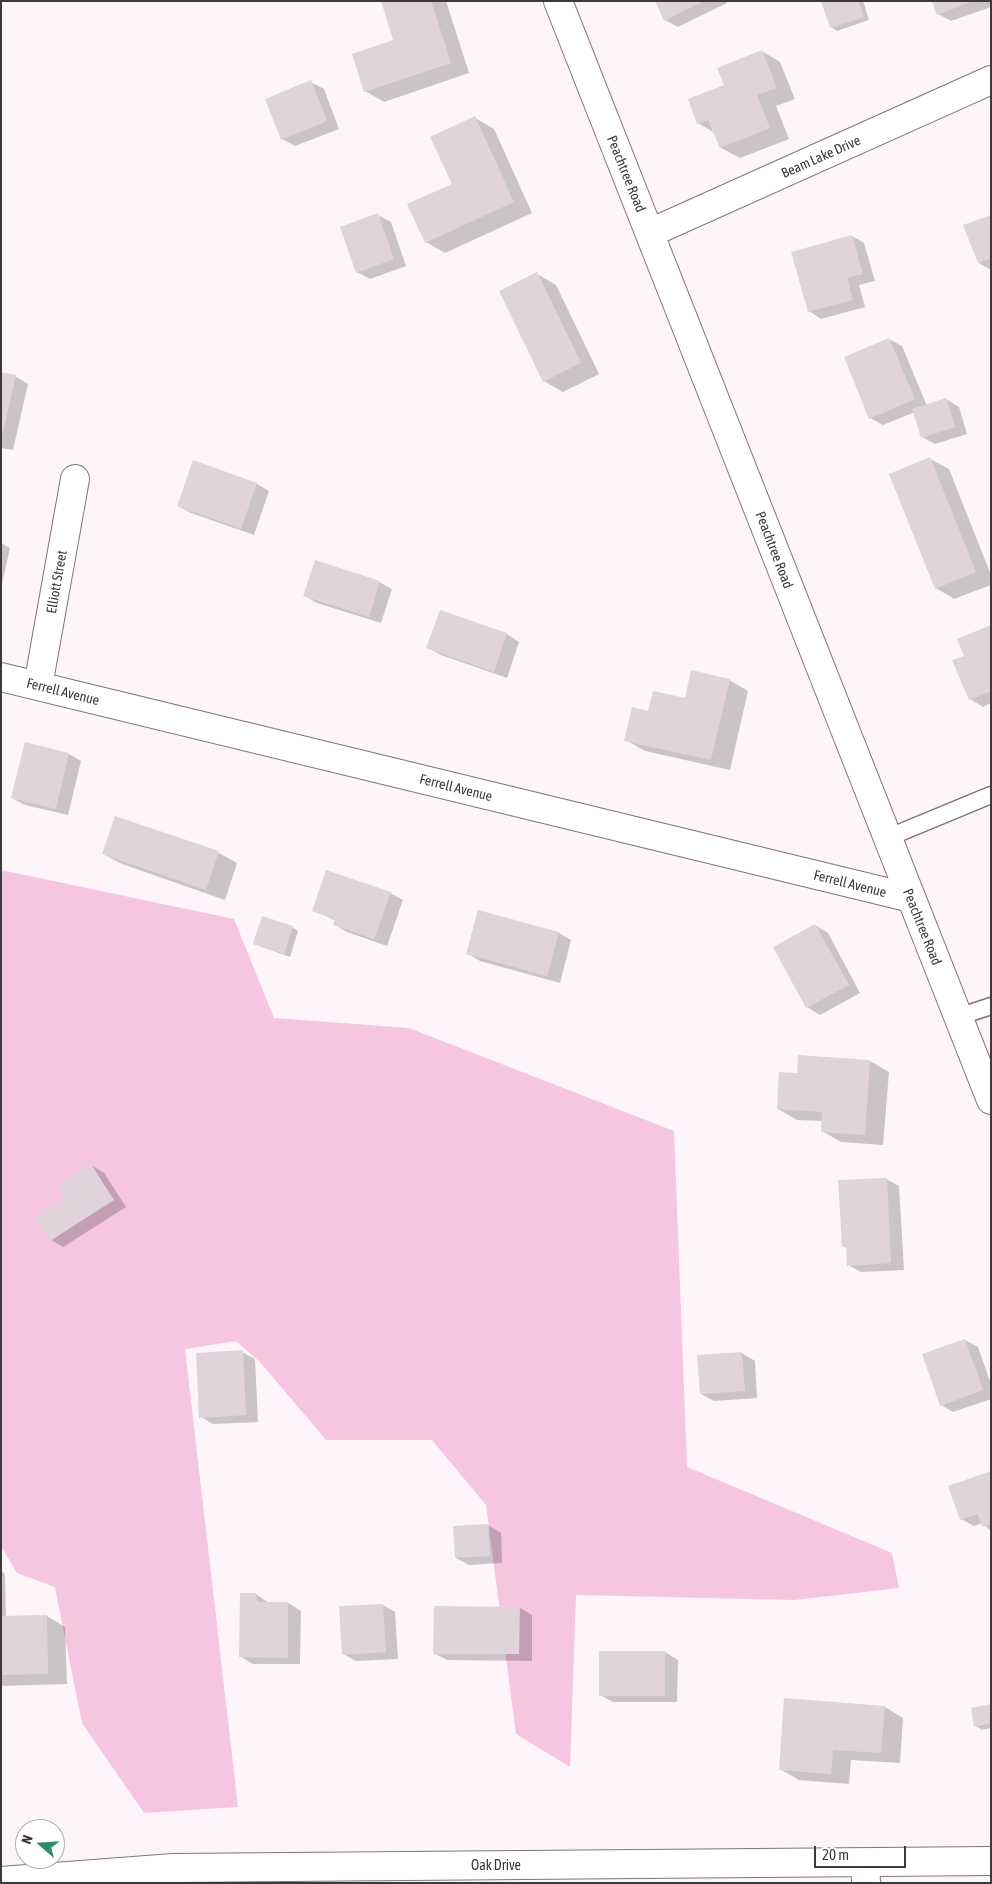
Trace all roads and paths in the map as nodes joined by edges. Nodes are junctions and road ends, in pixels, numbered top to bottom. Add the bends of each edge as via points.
1 (558, 1) edge
2 (991, 80) edge
3 (650, 232) junction
4 (75, 479) dead end
5 (1, 676) edge
6 (38, 686) junction
7 (991, 795) edge
8 (887, 838) junction
9 (911, 898) junction
10 (991, 1006) edge
11 (958, 1017) junction
12 (991, 1100) edge
13 (991, 1861) edge
14 (866, 1873) edge
15 (1, 1881) edge

1 - 3 street, Peachtree Road
2 - 3 street, Beam Lake Drive
3 - 8 street, Peachtree Road
4 - 6 street, Elliott Street
5 - 6 street, Ferrell Avenue
6 - 9 street, Ferrell Avenue
7 - 8 lane
8 - 9 street, Peachtree Road
9 - 11 street, Peachtree Road
10 - 11 lane
11 - 12 street, Peachtree Road
13 - 14 street, Oak Drive
14 - 15 street, Oak Drive via 173,1868

